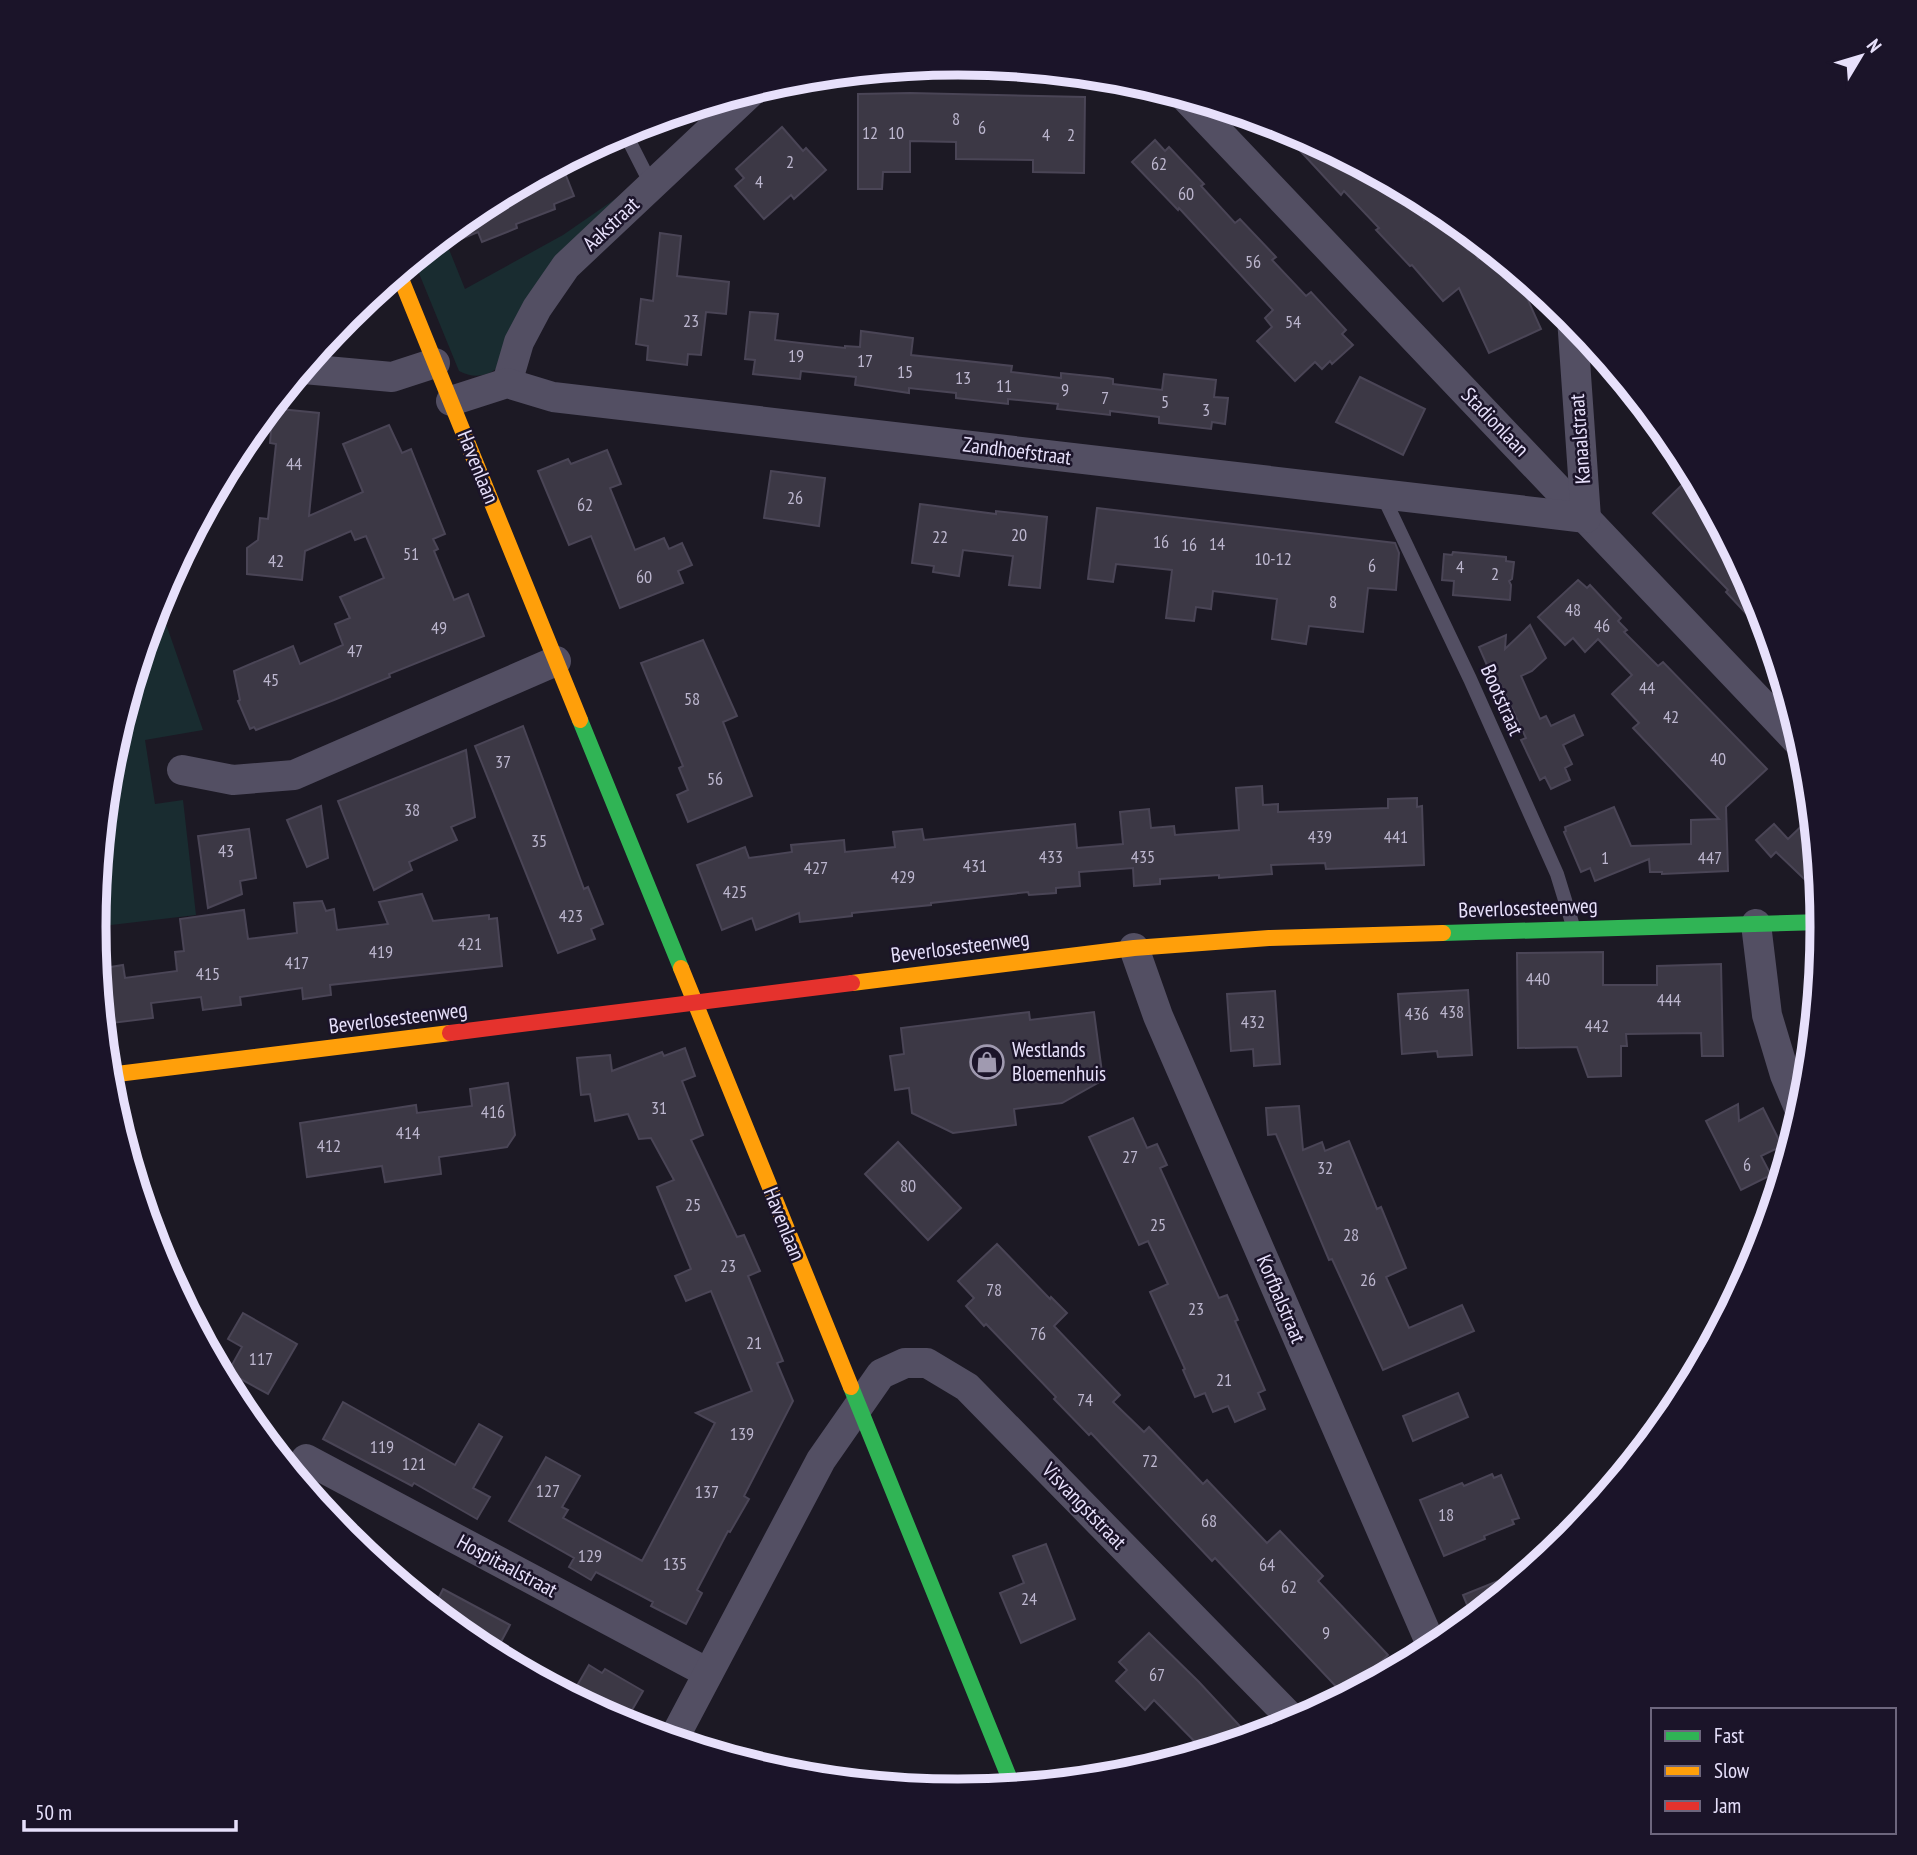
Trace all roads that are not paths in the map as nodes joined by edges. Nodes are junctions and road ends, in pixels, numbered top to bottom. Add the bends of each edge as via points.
1 (738, 104) edge
2 (1197, 109) edge
3 (629, 141) edge
4 (652, 186) junction
5 (402, 282) edge
6 (1573, 338) edge
7 (435, 363) junction
8 (315, 370) edge
9 (507, 383) junction
10 (452, 401) junction
11 (1382, 494) junction
12 (1586, 517) junction
13 (556, 661) junction
14 (1787, 730) edge
15 (182, 770) dead end
16 (1811, 922) edge
17 (1756, 923) junction
18 (1574, 927) junction
19 (1134, 948) junction
20 (692, 1001) junction
21 (120, 1074) edge
22 (1794, 1096) edge
23 (859, 1408) junction
24 (306, 1459) dead end
25 (1428, 1639) edge
26 (708, 1673) junction
27 (1287, 1714) edge
28 (677, 1732) edge
29 (1009, 1778) edge

1 - 4 street, Aakstraat
2 - 12 street, Stadionlaan
3 - 4 lane
4 - 9 street, Aakstraat via 566,266 519,342
5 - 7 street, Havenlaan
6 - 12 street, Kanaalstraat
7 - 8 street via 392,377
7 - 10 street, Havenlaan
9 - 10 street
9 - 11 street, Zandhoefstraat via 553,397
10 - 13 street, Havenlaan
11 - 12 street, Zandhoefstraat
11 - 18 lane, Bootstraat via 1557,874
12 - 14 street, Stadionlaan
13 - 15 street via 294,775 233,780
13 - 20 street, Havenlaan
16 - 17 street, Beverlosesteenweg
17 - 18 street, Beverlosesteenweg
17 - 22 street via 1767,1015
18 - 19 street, Beverlosesteenweg via 1269,938
19 - 20 street, Beverlosesteenweg
19 - 25 street, Korfbalstraat via 1158,1016
20 - 21 street, Beverlosesteenweg
20 - 23 street, Havenlaan
23 - 26 street via 821,1460
23 - 27 street, Visvangststraat via 881,1374 905,1363 927,1363 967,1387
23 - 29 street, Havenlaan
24 - 26 street, Hospitaalstraat
26 - 28 street

